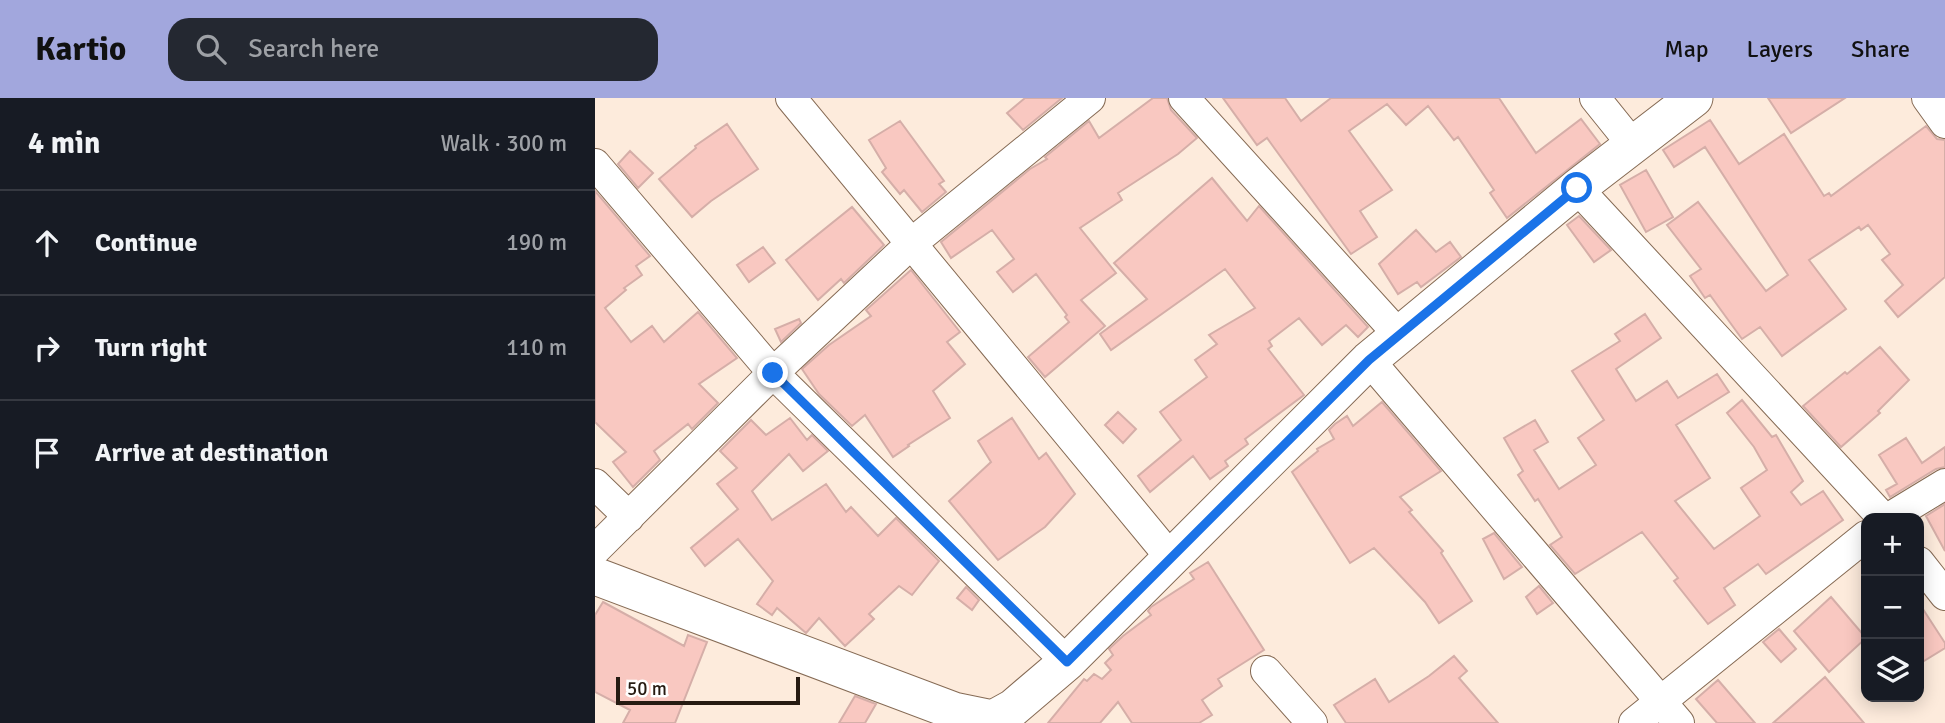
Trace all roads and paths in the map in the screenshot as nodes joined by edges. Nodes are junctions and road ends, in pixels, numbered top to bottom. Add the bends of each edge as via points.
1 (791, 98) edge
2 (1090, 98) edge
3 (1184, 98) edge
4 (1595, 98) edge
5 (1694, 98) edge
6 (1927, 98) edge
7 (1945, 122) edge
8 (1632, 144) junction
9 (595, 164) edge
10 (1577, 188) junction
11 (912, 243) junction
12 (1399, 335) junction
13 (1369, 360) junction
14 (773, 373) junction
15 (595, 484) edge
16 (1945, 484) edge
17 (1878, 513) edge
18 (1897, 513) edge
19 (629, 517) junction
20 (1861, 540) edge
21 (595, 550) edge
22 (1171, 558) junction
23 (1924, 568) edge
24 (595, 576) edge
25 (1945, 595) edge
26 (1067, 662) junction
27 (1266, 671) dead end
28 (1660, 700) junction
29 (951, 717) edge
30 (997, 721) edge
31 (1311, 723) edge
32 (1635, 723) edge
33 (1679, 723) edge

1 - 11 street
2 - 11 street
3 - 12 street
4 - 8 street
5 - 8 street
6 - 7 street
8 - 10 street
9 - 14 street
10 - 12 street
10 - 17 street
11 - 14 street
11 - 22 street
12 - 13 street
13 - 22 street
13 - 28 street
14 - 19 street
14 - 26 street
15 - 19 street
16 - 18 street
19 - 21 street
20 - 28 street
22 - 26 street
23 - 25 street
24 - 29 street
26 - 30 street
27 - 31 street
28 - 32 street
28 - 33 street
29 - 30 street

